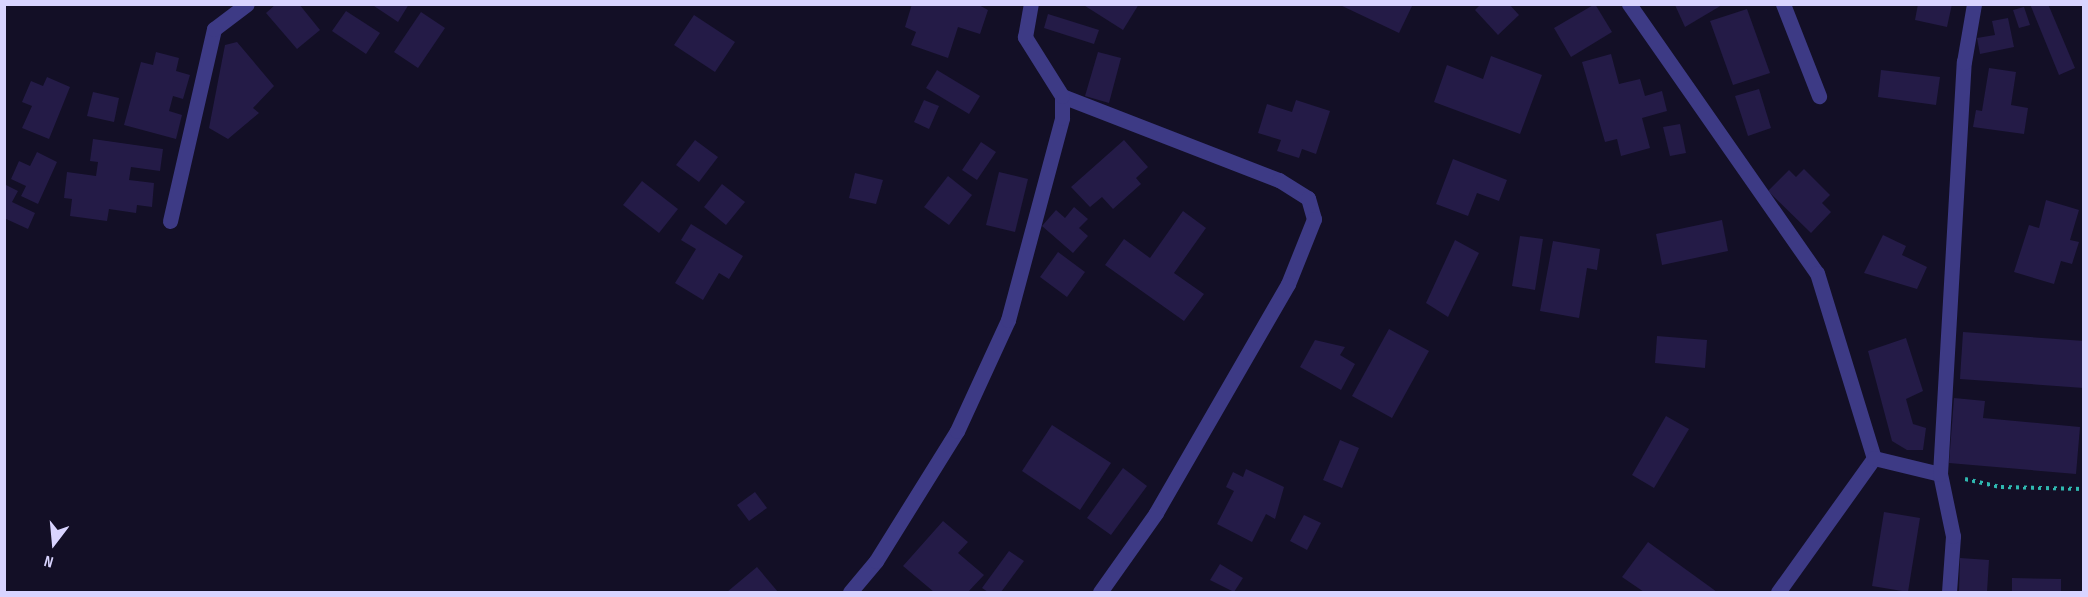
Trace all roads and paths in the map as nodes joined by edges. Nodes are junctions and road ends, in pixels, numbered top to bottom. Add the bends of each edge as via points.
1 (247, 4) edge
2 (1031, 4) edge
3 (1629, 4) edge
4 (1783, 4) edge
5 (1974, 4) edge
6 (1062, 96) junction
7 (1819, 96) dead end
8 (170, 221) dead end
9 (1874, 458) junction
10 (1940, 474) junction
11 (2084, 489) edge
12 (850, 592) edge
13 (1100, 592) edge
14 (1779, 592) edge
15 (1949, 592) edge

1 - 8 street via 214,29
2 - 6 street via 1025,37
3 - 9 street via 1817,273
4 - 7 street
5 - 10 street via 1964,62
6 - 12 street via 1062,118 1008,320 957,431 876,561
6 - 13 street via 1279,180 1308,198 1314,219 1308,243 1276,304 1156,513
9 - 10 street
9 - 14 street
10 - 11 path via 2001,487
10 - 15 street via 1953,536

